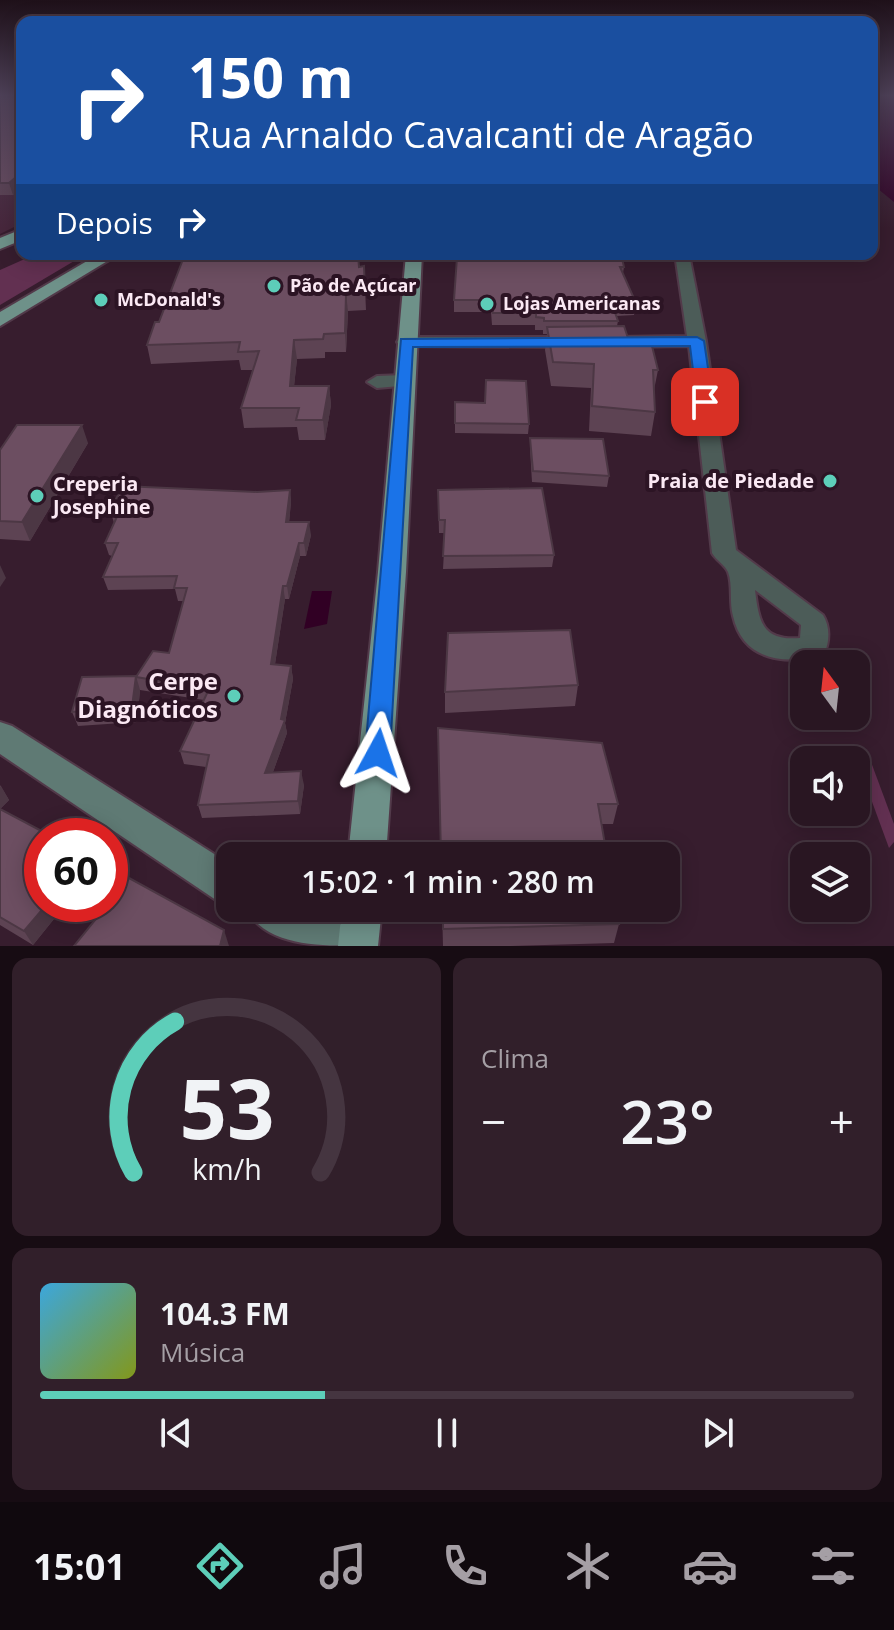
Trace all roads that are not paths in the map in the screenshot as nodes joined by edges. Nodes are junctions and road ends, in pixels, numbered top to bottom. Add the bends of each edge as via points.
1 (101, 260) edge
2 (413, 260) edge
3 (683, 260) edge
4 (0, 320) edge
5 (697, 341) junction
6 (406, 342) junction
7 (740, 568) dead end
8 (0, 736) edge
9 (368, 842) edge
10 (216, 877) edge
11 (292, 922) edge
12 (361, 922) edge
13 (337, 946) edge
14 (358, 946) edge

1 - 4 main road
2 - 6 main road
3 - 5 street
5 - 6 street
5 - 7 street via 724,553
6 - 9 main road via 390,381 392,572
8 - 10 main road
11 - 13 main road
12 - 14 main road

